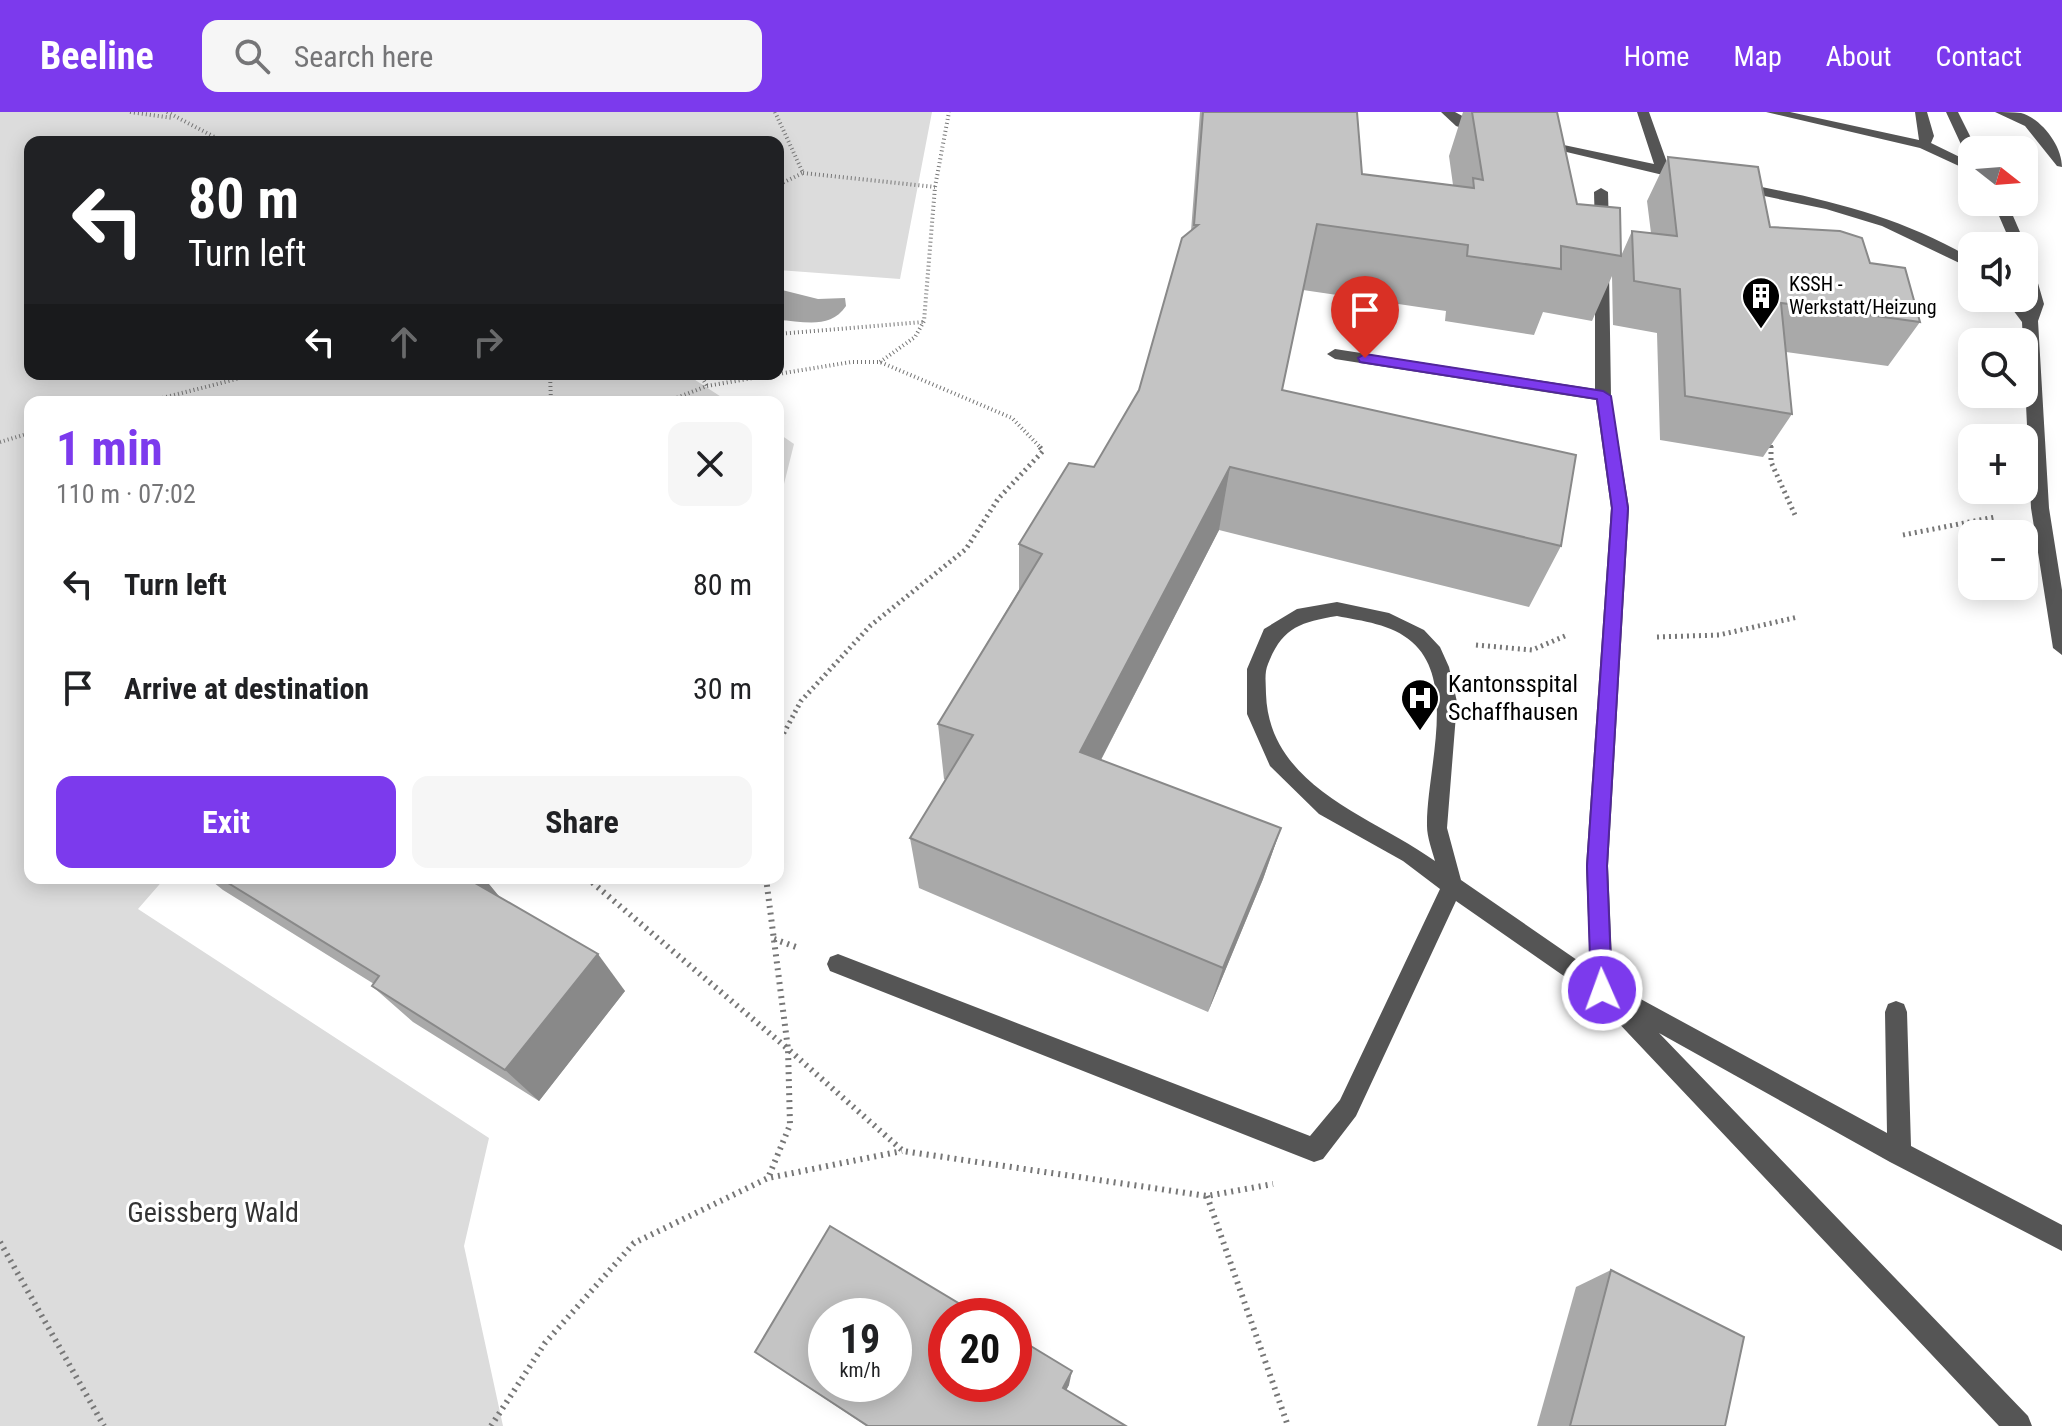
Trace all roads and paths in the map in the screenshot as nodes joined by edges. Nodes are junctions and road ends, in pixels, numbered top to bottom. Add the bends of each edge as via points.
1 (130, 112) edge
2 (167, 112) edge
3 (775, 112) edge
4 (949, 112) edge
5 (1447, 112) edge
6 (1643, 112) edge
7 (1772, 112) edge
8 (1921, 112) edge
9 (1952, 112) edge
10 (2001, 112) edge
11 (175, 118) junction
12 (1494, 134) edge
13 (212, 136) edge
14 (1964, 136) edge
15 (1529, 142) edge
16 (1924, 145) junction
17 (1958, 161) edge
18 (2062, 163) edge
19 (1663, 171) junction
20 (803, 173) junction
21 (784, 182) edge
22 (935, 187) junction
23 (1601, 192) dead end
24 (1958, 256) edge
25 (2023, 312) edge
26 (2034, 312) edge
27 (924, 321) junction
28 (2030, 321) junction
29 (784, 333) edge
30 (1335, 354) dead end
31 (880, 362) junction
32 (784, 373) edge
33 (233, 380) edge
34 (704, 380) edge
35 (742, 380) edge
36 (707, 386) junction
37 (170, 396) edge
38 (681, 396) edge
39 (1603, 396) junction
40 (1771, 432) edge
41 (24, 435) edge
42 (0, 442) edge
43 (2040, 508) junction
44 (2062, 513) edge
45 (1795, 515) dead end
46 (1903, 535) dead end
47 (2062, 648) edge
48 (784, 733) edge
49 (594, 884) edge
50 (767, 884) edge
51 (1452, 886) junction
52 (838, 964) dead end
53 (1602, 990) junction
54 (1896, 1012) dead end
55 (788, 1049) junction
56 (1314, 1150) junction
57 (903, 1151) junction
58 (1899, 1153) junction
59 (768, 1178) junction
60 (1207, 1196) junction
61 (2062, 1238) edge
62 (0, 1242) edge
63 (104, 1426) edge
64 (491, 1426) edge
65 (1288, 1426) edge
66 (2018, 1426) edge

1 - 11 path
2 - 11 path
3 - 20 path
4 - 22 path
5 - 12 street via 1461,123
6 - 19 street
7 - 16 street
8 - 16 street
9 - 14 street
10 - 18 street via 2035,124
11 - 13 path
15 - 19 street
16 - 17 street
19 - 24 street via 1847,210 1901,226
20 - 21 path
20 - 22 path
22 - 27 path
23 - 39 street
25 - 28 street
26 - 28 street
27 - 29 path
27 - 31 path via 915,337
28 - 43 street
30 - 39 street
31 - 32 path
31 - 48 path via 1012,418 1043,451 998,499 966,549 870,626 801,701
33 - 37 path
34 - 36 path
35 - 36 path
36 - 38 path
39 - 53 street via 1620,508 1597,866
40 - 45 path via 1771,462
41 - 42 path
43 - 44 street
43 - 46 path
43 - 47 street
49 - 55 path
50 - 55 path
51 - 51 street via 1437,828 1447,702 1433,652 1417,635 1389,620 1337,609 1303,614 1271,634 1256,669 1257,714 1277,760 1326,808 1410,855
51 - 53 street
51 - 56 street via 1348,1108
52 - 56 street
53 - 58 street
53 - 66 street
54 - 58 street
55 - 57 path
55 - 59 path via 790,1125
56 - 60 path via 1269,1187
57 - 59 path
57 - 60 path
58 - 61 street
59 - 64 path via 634,1243 545,1343
60 - 65 path
62 - 63 path

